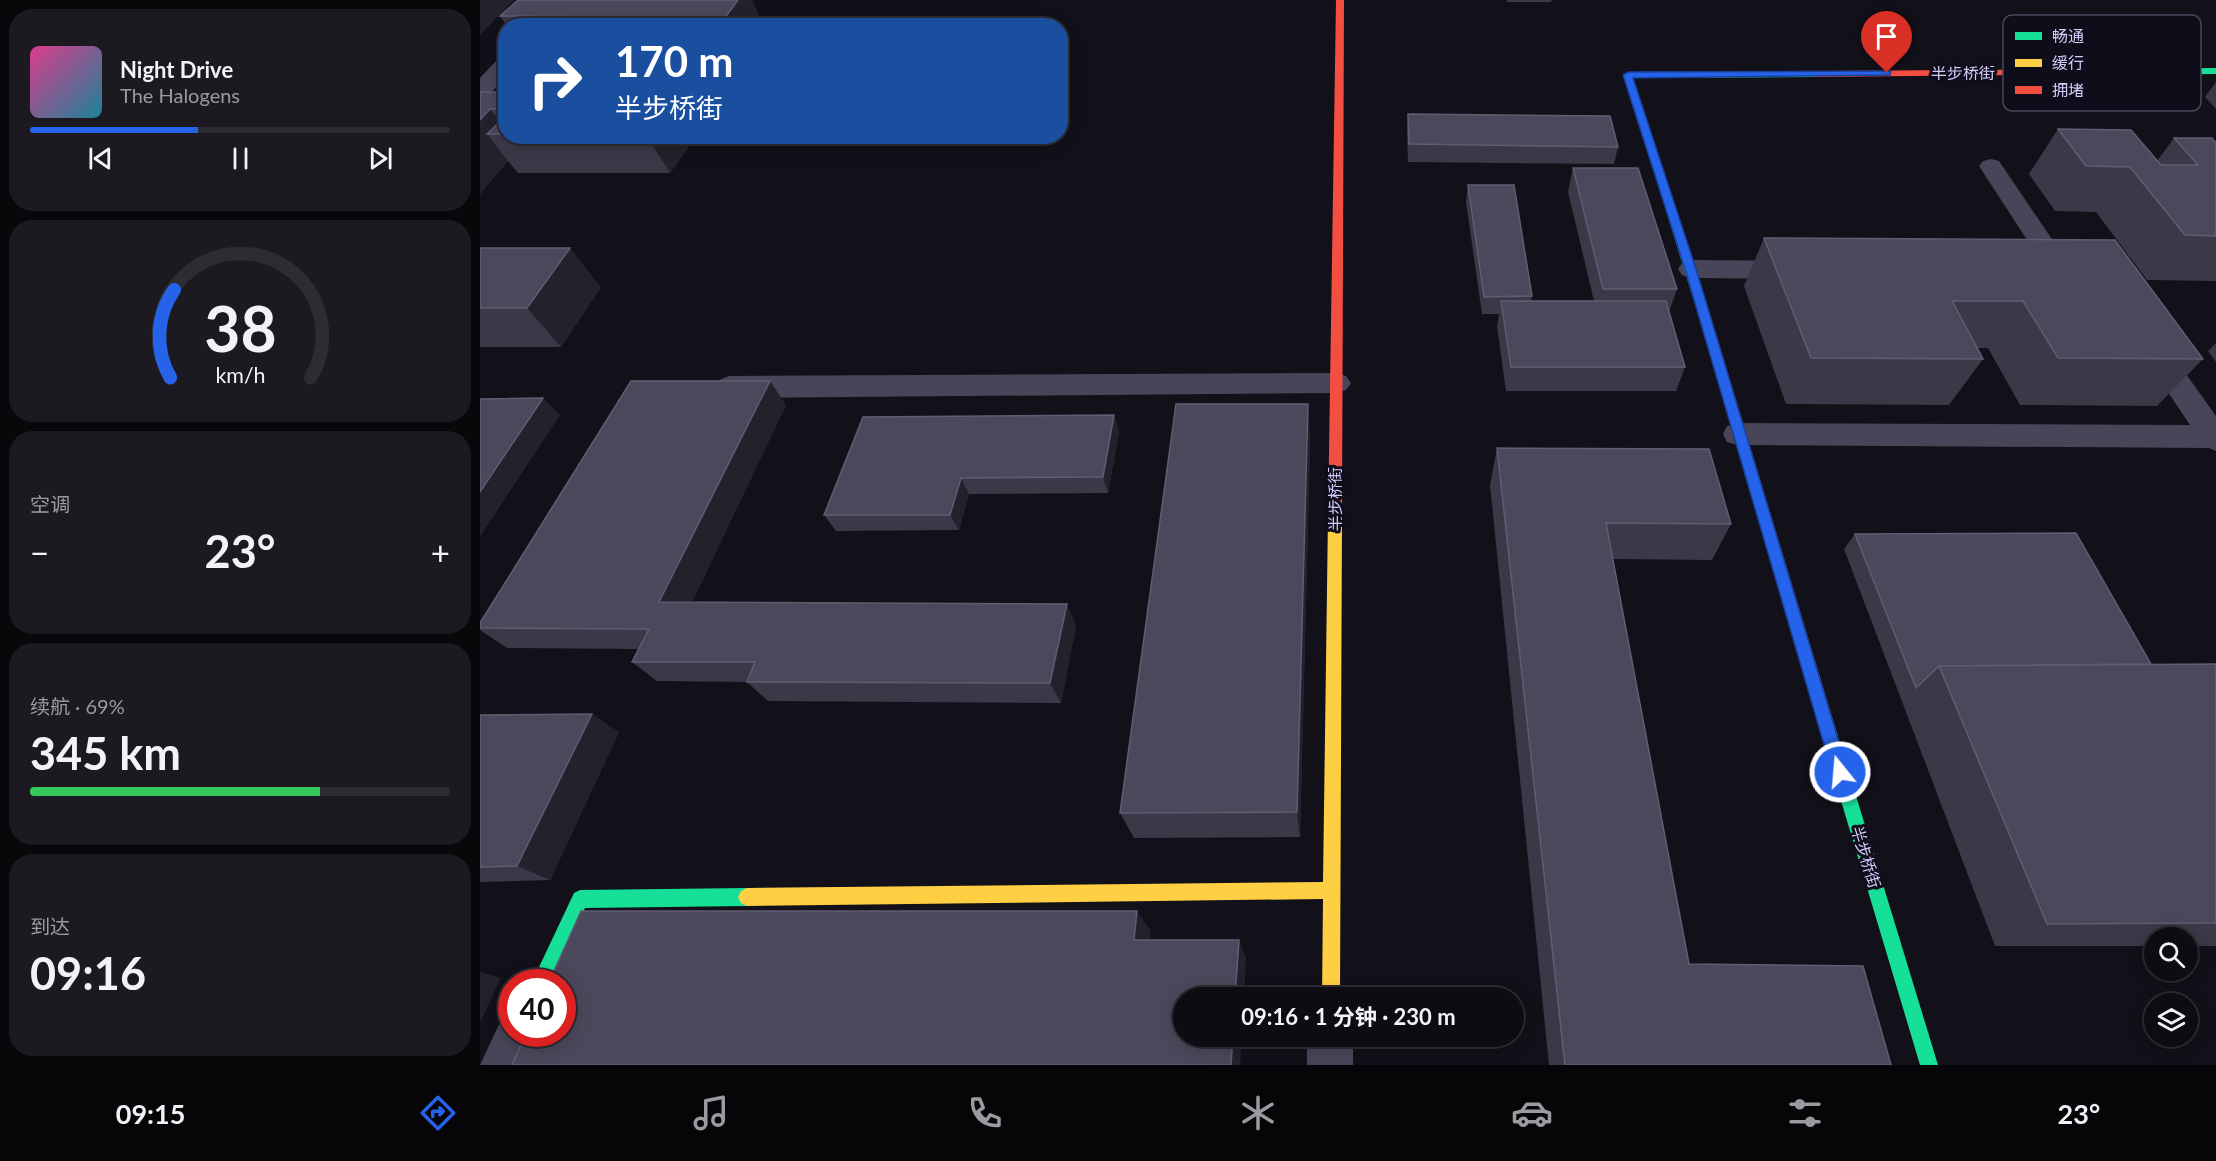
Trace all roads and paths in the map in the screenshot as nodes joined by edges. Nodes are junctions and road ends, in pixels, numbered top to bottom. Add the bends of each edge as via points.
1 (1340, 0) edge
2 (2201, 71) edge
3 (2216, 71) edge
4 (498, 72) edge
5 (2003, 72) edge
6 (480, 91) edge
7 (1991, 166) dead end
8 (1691, 269) junction
9 (1822, 270) edge
10 (2089, 272) edge
11 (2139, 330) edge
12 (1336, 383) junction
13 (701, 387) edge
14 (1738, 434) junction
15 (2215, 438) edge
16 (1333, 890) junction
17 (548, 969) edge
18 (1331, 987) edge
19 (512, 1047) edge
20 (1330, 1047) edge
21 (503, 1065) edge
22 (1330, 1065) edge
23 (1929, 1065) edge

1 - 12 street, 半步桥街
2 - 3 street, 半步桥街
4 - 6 street
5 - 8 street, 半步桥街 via 1628,75
7 - 10 street via 2049,272
8 - 9 street
8 - 14 street, 半步桥街
11 - 15 street
12 - 13 street
12 - 16 street, 半步桥街
14 - 15 street
14 - 23 street, 半步桥街
16 - 17 street via 580,899
16 - 18 street, 半步桥街
19 - 21 street
20 - 22 street

